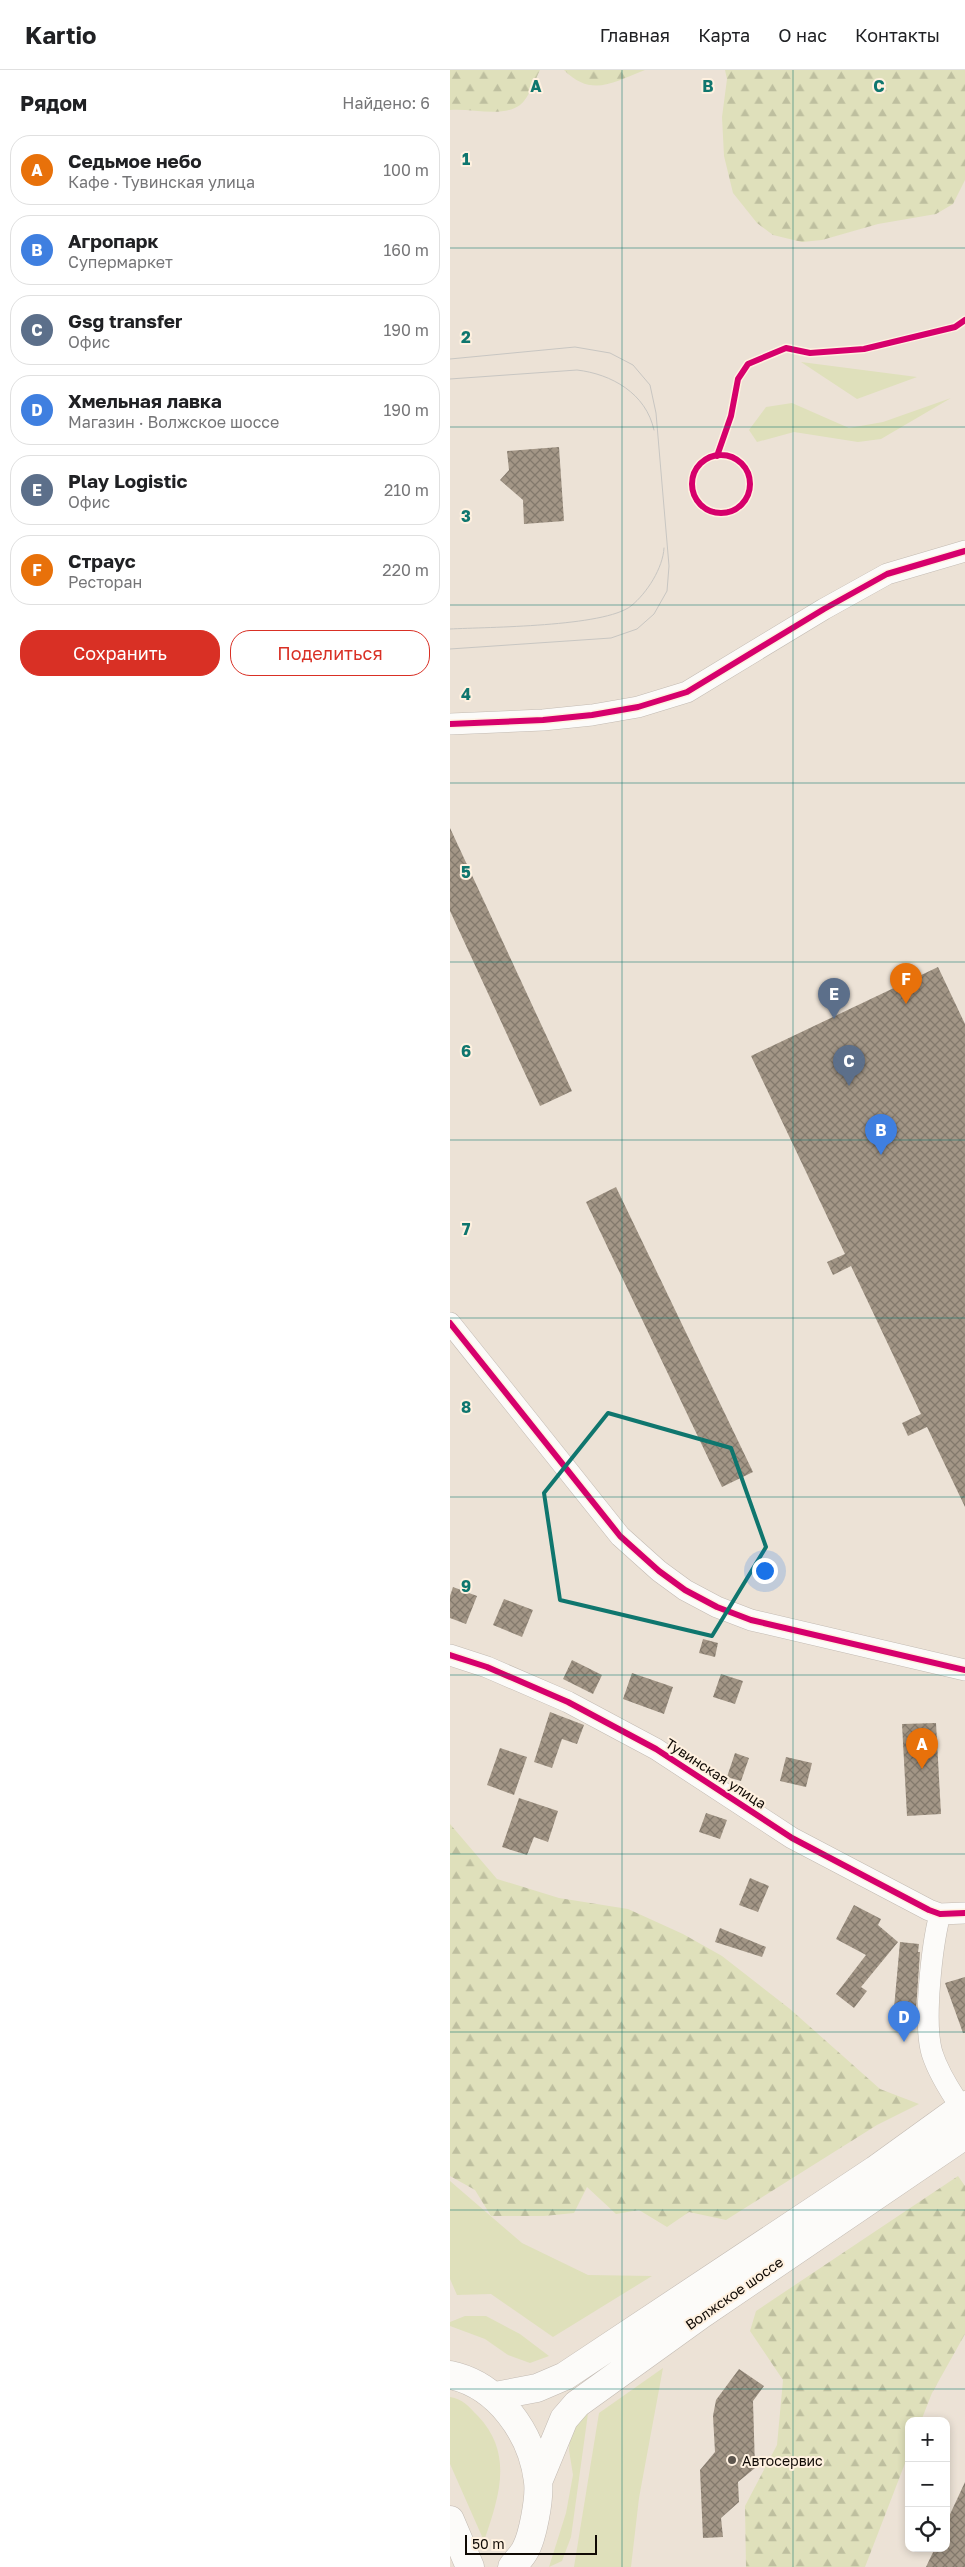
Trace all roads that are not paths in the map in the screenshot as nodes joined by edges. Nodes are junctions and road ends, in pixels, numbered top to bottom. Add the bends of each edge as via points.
1 (965, 551) edge
2 (450, 724) edge
3 (450, 1323) edge
4 (450, 1655) edge
5 (965, 1670) edge
6 (965, 1913) edge
7 (940, 1914) junction
8 (963, 2106) edge
9 (965, 2135) edge
10 (453, 2372) edge
11 (495, 2396) junction
12 (538, 2482) junction
13 (450, 2520) edge
14 (522, 2562) edge
15 (470, 2567) edge

1 - 2 street via 888,574 687,692 638,707 592,715
3 - 5 street via 620,1536 685,1590 751,1620
4 - 7 street, Тувинская улица via 487,1667 568,1702 656,1748 792,1838
6 - 7 street, Тувинская улица
7 - 8 street via 933,1941 929,2039 934,2058
8 - 11 main road, Волжское шоссе via 875,2170 565,2376 537,2388
9 - 12 main road, Волжское шоссе via 702,2314 577,2404 564,2419
10 - 11 main road
11 - 12 main road via 526,2437
12 - 14 main road via 532,2529
13 - 15 main road

